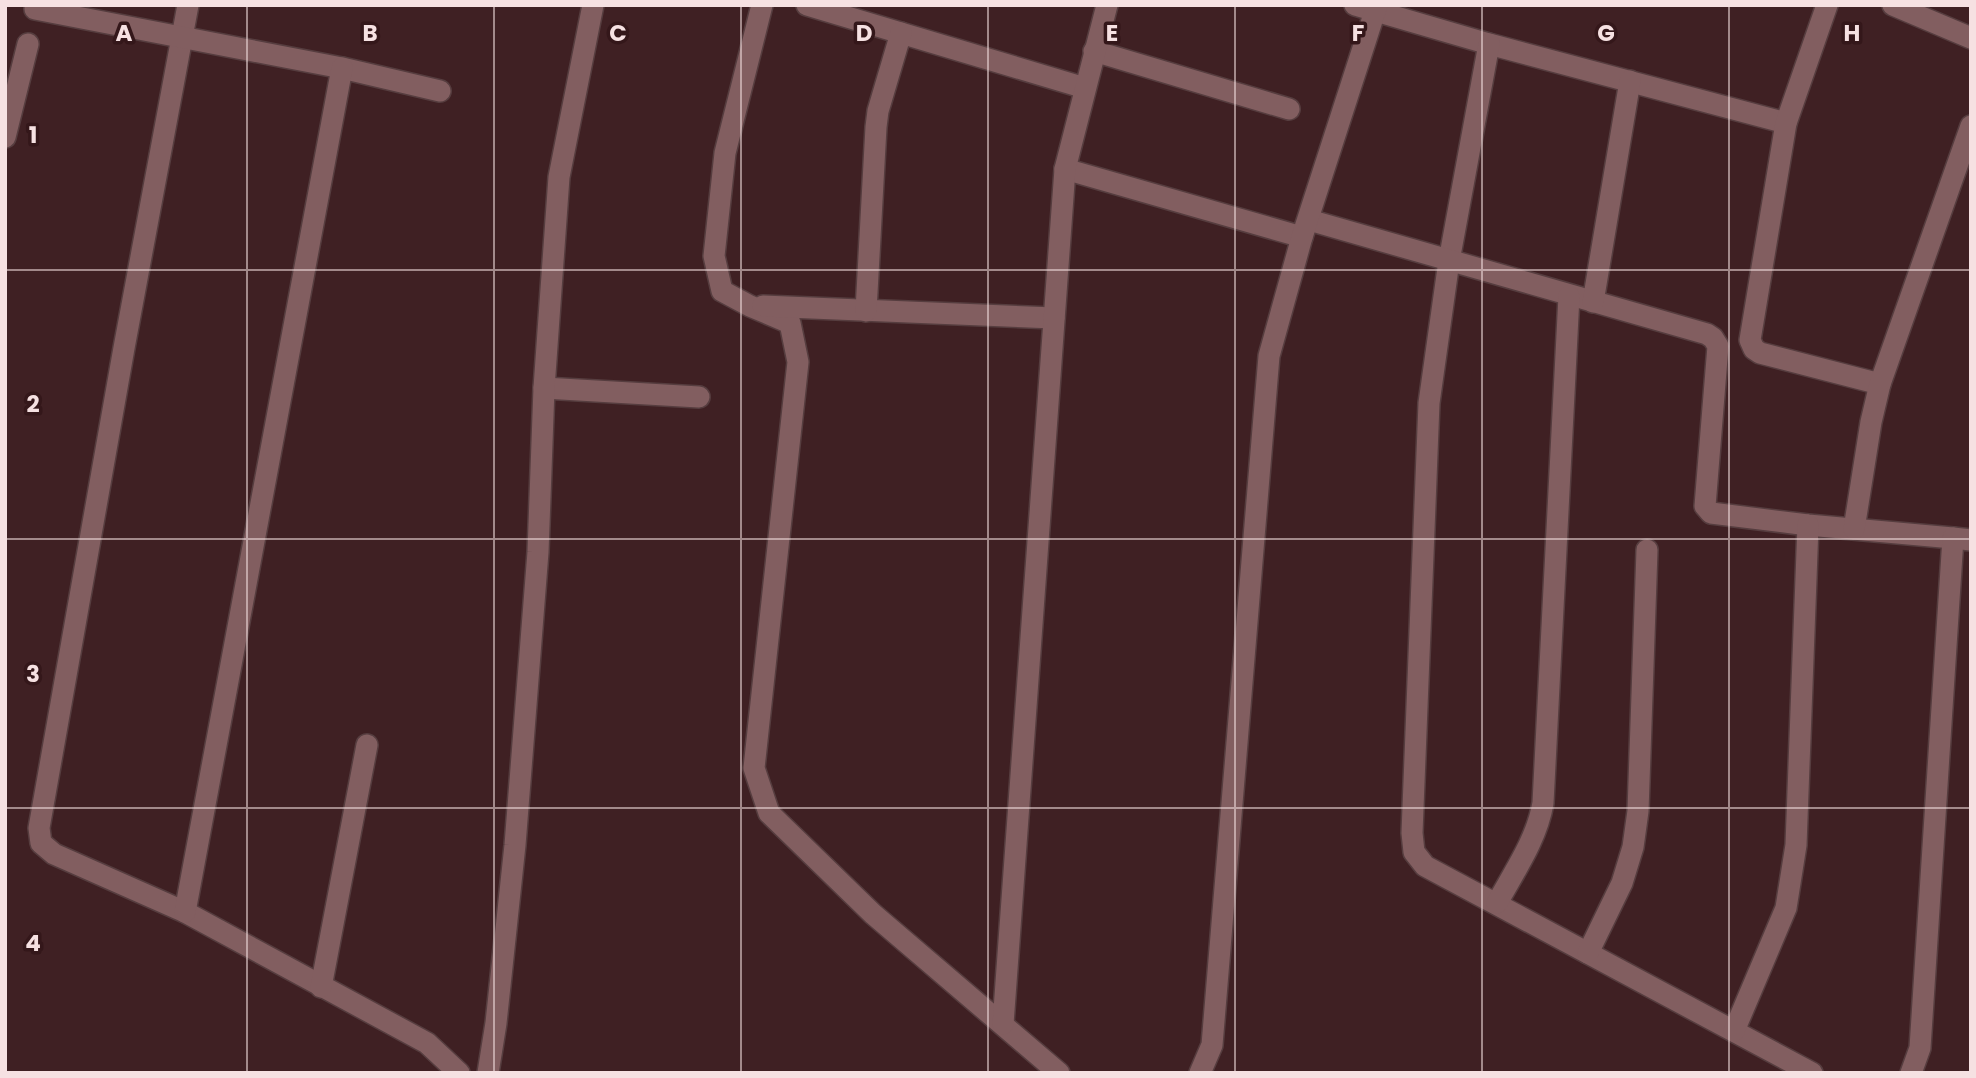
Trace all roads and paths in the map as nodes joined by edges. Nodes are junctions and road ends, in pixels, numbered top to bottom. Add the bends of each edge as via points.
1 (188, 5) edge
2 (593, 5) edge
3 (762, 5) edge
4 (807, 5) edge
5 (1108, 5) edge
6 (1828, 5) edge
7 (1893, 5) edge
8 (1369, 7) edge
9 (35, 9) dead end
10 (1927, 12) edge
11 (901, 33) junction
12 (183, 36) junction
13 (1971, 38) edge
14 (28, 44) dead end
15 (1489, 44) junction
16 (1094, 51) junction
17 (342, 68) junction
18 (1630, 82) junction
19 (1085, 88) junction
20 (440, 91) dead end
21 (1289, 109) dead end
22 (1786, 123) junction
23 (1971, 126) edge
24 (5, 138) edge
25 (1065, 169) junction
26 (1305, 229) junction
27 (1449, 261) junction
28 (1569, 296) junction
29 (1592, 302) junction
30 (750, 306) junction
31 (866, 311) junction
32 (1054, 318) junction
33 (1707, 334) junction
34 (1750, 340) junction
35 (1880, 384) junction
36 (544, 388) junction
37 (699, 397) dead end
38 (1808, 525) junction
39 (1854, 529) junction
40 (1962, 539) edge
41 (1647, 550) dead end
42 (367, 745) dead end
43 (1497, 904) junction
44 (185, 912) junction
45 (1588, 953) junction
46 (321, 987) junction
47 (1003, 1024) junction
48 (1734, 1031) junction
49 (459, 1073) edge
50 (488, 1073) edge
51 (1059, 1073) edge
52 (1200, 1073) edge
53 (1812, 1073) edge
54 (1910, 1073) edge

1 - 12 street
2 - 36 street via 559,177
3 - 30 street via 725,153 714,256 722,291
4 - 11 street
5 - 16 street
6 - 22 street
7 - 10 street
8 - 15 street
8 - 26 street
9 - 12 street
10 - 13 street
11 - 19 street
11 - 31 street via 878,111
12 - 17 street
12 - 44 street via 39,828 41,843 54,854
14 - 24 street
15 - 18 street
15 - 27 street
16 - 19 street
16 - 21 street
17 - 20 street
17 - 44 street
18 - 22 street
18 - 29 street
19 - 25 street
22 - 34 street
23 - 35 street
25 - 26 street
25 - 32 street
26 - 27 street
26 - 52 street via 1269,356 1212,1045
27 - 28 street
27 - 43 street via 1429,403 1412,833 1414,852 1425,866
28 - 29 street
28 - 43 street via 1543,803 1535,833
29 - 33 street
30 - 31 street
30 - 47 street via 790,323 798,362 754,768 769,813 873,914
31 - 32 street
32 - 47 street
33 - 34 street
33 - 38 street via 1718,346 1707,510
34 - 35 street via 1760,353
35 - 39 street
36 - 37 street
36 - 50 street via 538,552 515,845
38 - 39 street
38 - 48 street via 1792,878 1786,908
39 - 40 street
40 - 54 street via 1920,1048
41 - 45 street via 1635,835 1622,883
42 - 46 street
43 - 45 street
44 - 46 street
45 - 48 street
46 - 49 street via 427,1043
47 - 51 street
48 - 53 street

